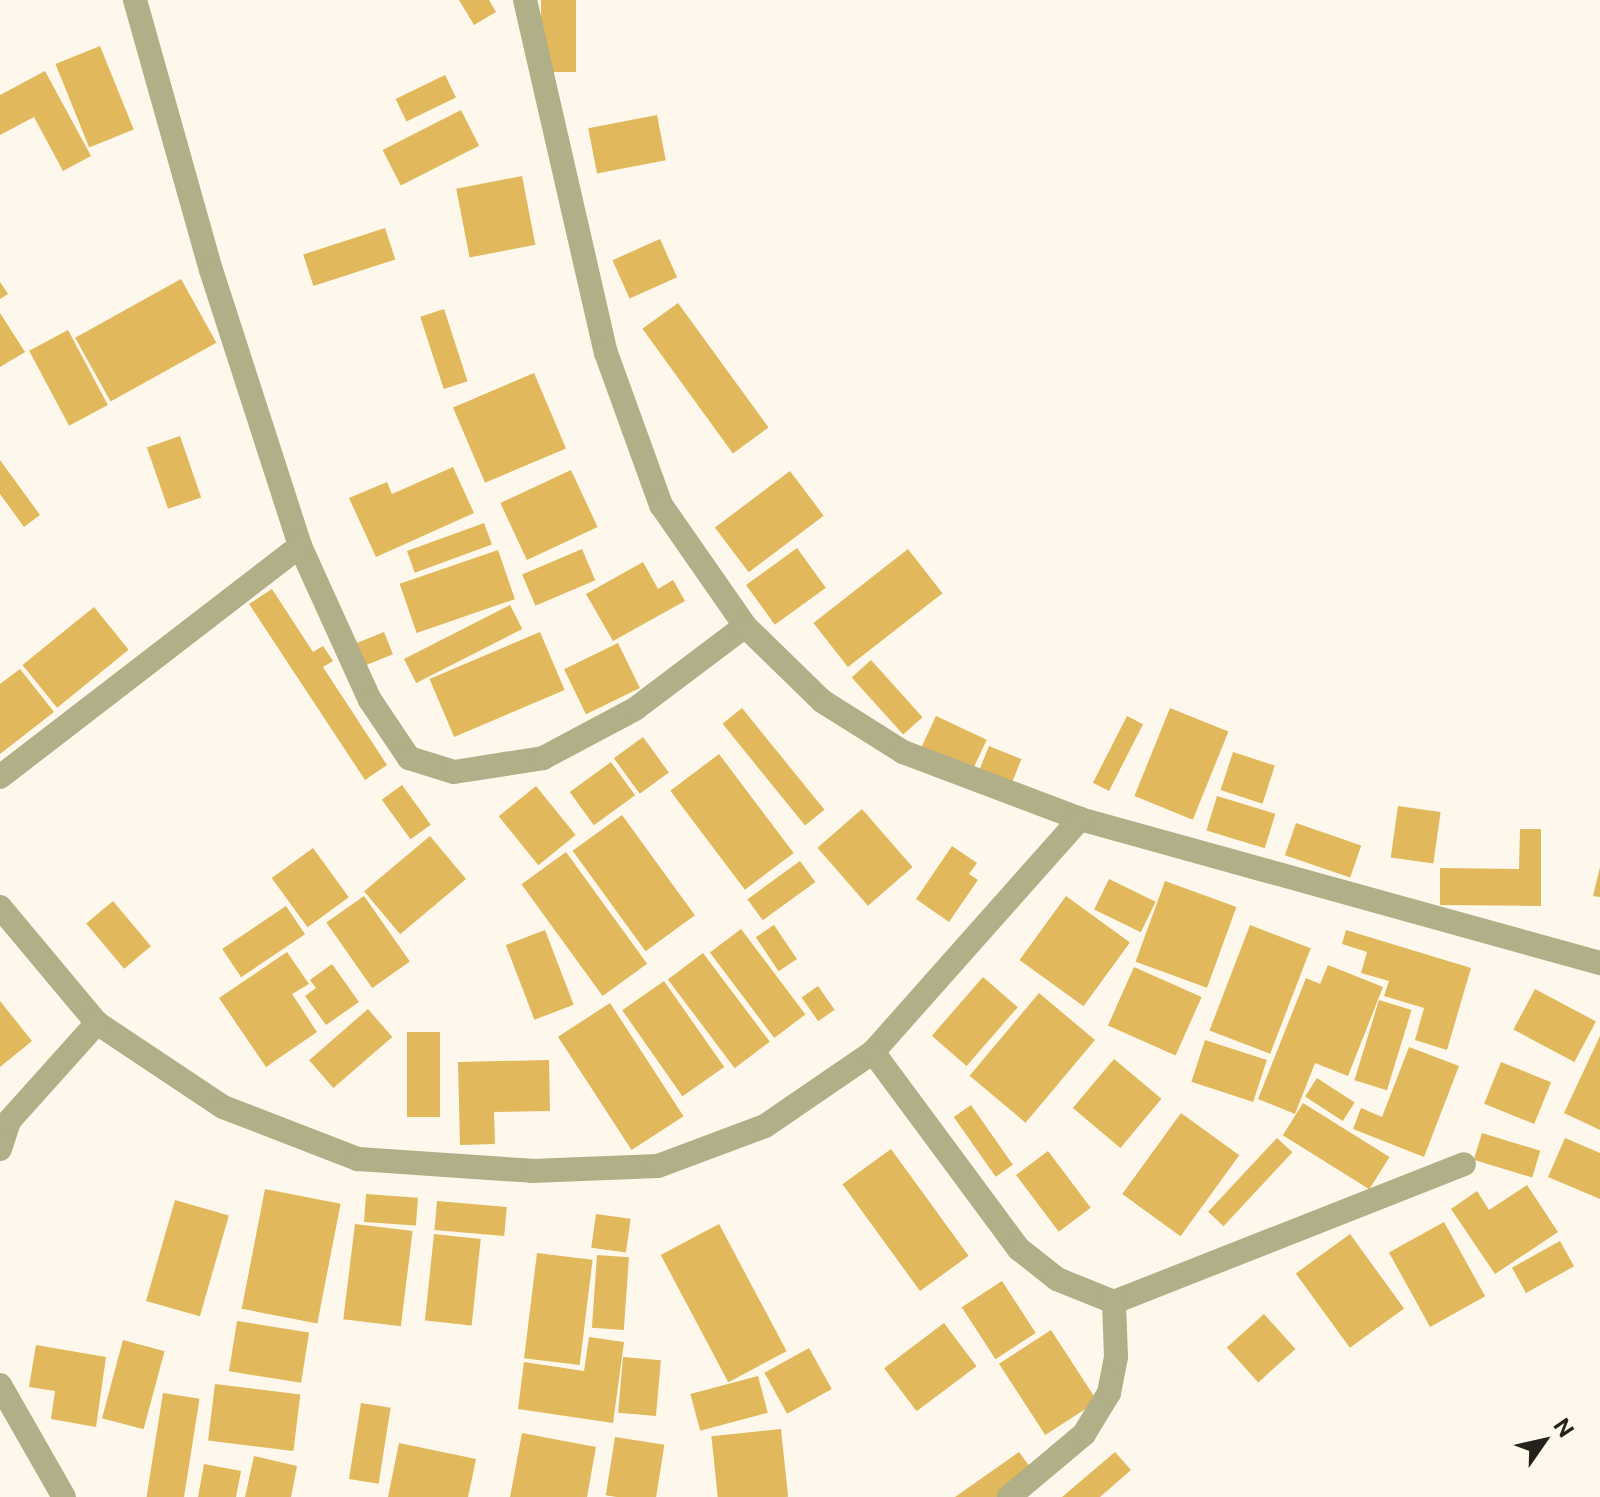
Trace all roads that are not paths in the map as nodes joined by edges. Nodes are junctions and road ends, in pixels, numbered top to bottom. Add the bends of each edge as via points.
1 (135, 0) edge
2 (525, 0) edge
3 (300, 546) junction
4 (745, 626) junction
5 (0, 777) edge
6 (1080, 819) junction
7 (0, 907) edge
8 (1600, 963) edge
9 (97, 1023) junction
10 (873, 1052) junction
11 (0, 1149) edge
12 (1464, 1164) dead end
13 (1114, 1302) junction
14 (0, 1385) edge
15 (64, 1497) edge
16 (1009, 1497) edge

1 - 3 street via 211,270
2 - 4 street via 606,353 661,505
3 - 4 street via 370,700 409,758 454,772 543,758 635,709
3 - 5 street
4 - 6 street via 822,701 903,752
6 - 8 street
6 - 10 street
7 - 9 street
9 - 10 street via 223,1107 358,1159 532,1171 658,1166 765,1126
9 - 11 street via 9,1121
10 - 13 street via 1019,1249 1057,1279
12 - 13 street
13 - 16 street via 1116,1357 1109,1393 1084,1434
14 - 15 street

